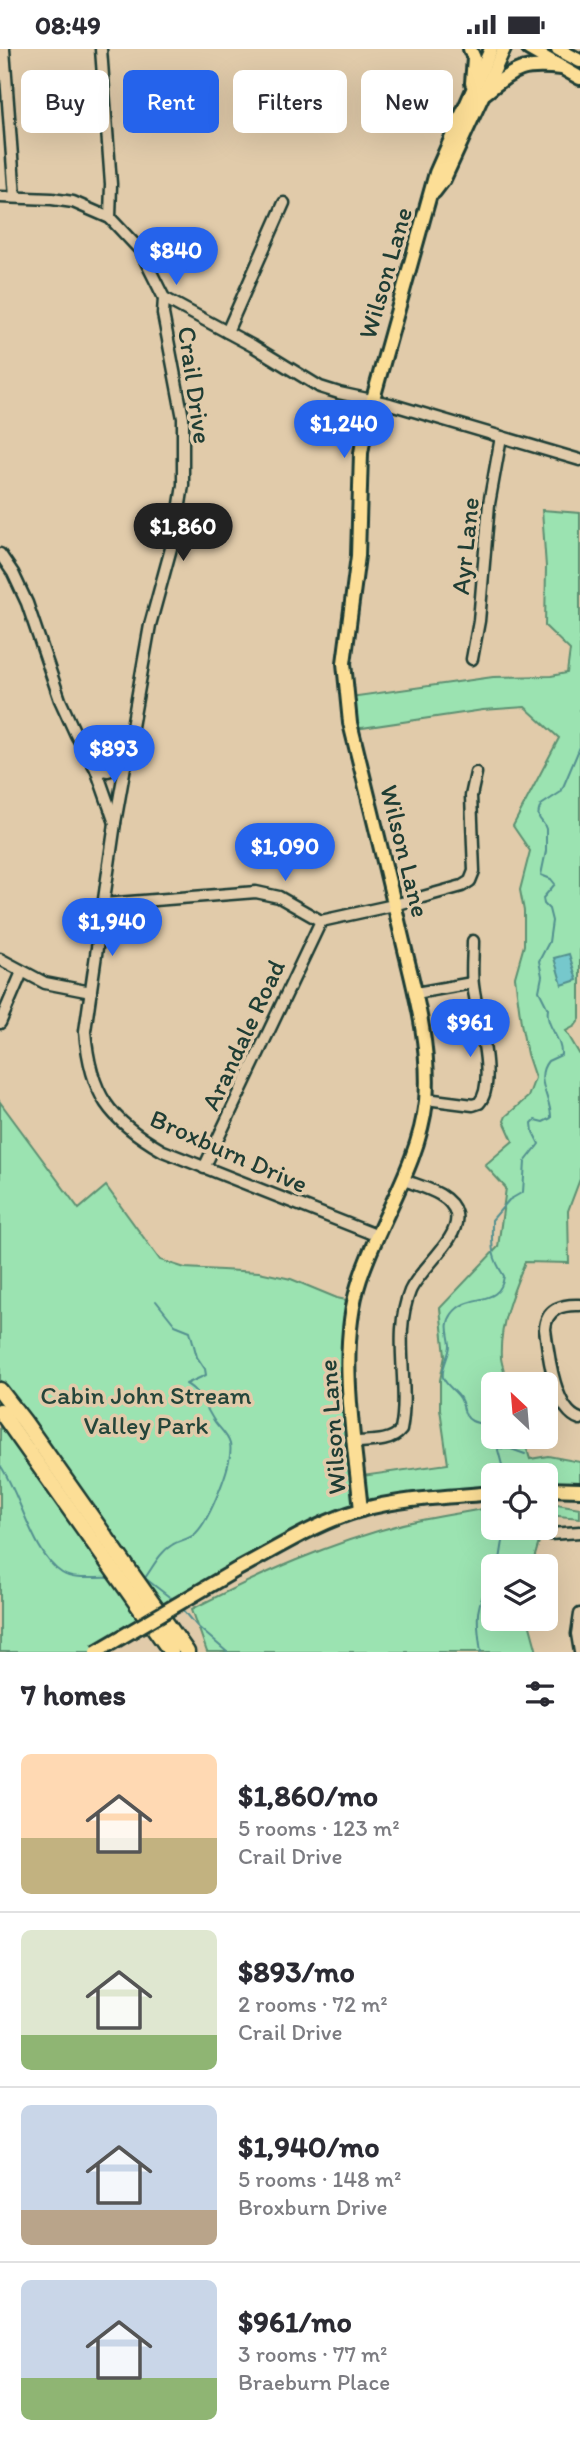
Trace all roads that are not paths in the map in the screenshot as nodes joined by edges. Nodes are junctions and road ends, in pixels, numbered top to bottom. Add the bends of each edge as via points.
1 (5, 49) edge
2 (101, 49) edge
3 (470, 49) edge
4 (491, 49) edge
5 (504, 49) edge
6 (528, 49) edge
7 (558, 49) edge
8 (565, 49) edge
9 (578, 60) edge
10 (562, 68) junction
11 (580, 78) edge
12 (477, 92) junction
13 (0, 197) edge
14 (15, 197) junction
15 (284, 203) dead end
16 (110, 218) junction
17 (164, 298) junction
18 (227, 332) junction
19 (372, 400) junction
20 (501, 437) junction
21 (580, 460) edge
22 (0, 554) edge
23 (472, 659) dead end
24 (125, 765) junction
25 (96, 769) junction
26 (476, 773) dead end
27 (115, 823) junction
28 (104, 904) junction
29 (394, 905) junction
30 (321, 922) junction
31 (473, 941) dead end
32 (0, 959) edge
33 (22, 972) junction
34 (472, 982) junction
35 (91, 992) junction
36 (416, 993) junction
37 (0, 1023) edge
38 (426, 1099) junction
39 (204, 1168) junction
40 (404, 1180) junction
41 (378, 1236) junction
42 (580, 1305) edge
43 (0, 1390) edge
44 (0, 1411) edge
45 (580, 1419) edge
46 (354, 1442) junction
47 (558, 1489) edge
48 (580, 1490) edge
49 (481, 1494) edge
50 (361, 1510) junction
51 (580, 1532) edge
52 (558, 1533) edge
53 (580, 1614) edge
54 (167, 1635) junction
55 (96, 1652) edge
56 (171, 1652) edge
57 (187, 1652) edge
58 (580, 1652) edge

1 - 14 street
2 - 16 street
3 - 12 main road
4 - 12 main road, Wilson Lane
5 - 12 main road, Wilson Lane
6 - 10 main road
7 - 9 main road
8 - 9 main road
10 - 11 main road
10 - 12 main road via 517,69
12 - 19 main road, Wilson Lane via 436,173
13 - 14 street
14 - 16 street via 73,202
15 - 18 street
16 - 17 street via 140,250
17 - 18 street
17 - 24 street, Crail Drive via 183,418 183,485 176,530 150,625
18 - 19 street via 320,387
19 - 20 street
19 - 29 main road, Wilson Lane via 361,453 358,556 344,663 350,723
20 - 21 street
20 - 23 street, Ayr Lane
22 - 25 street, Broxburn Drive via 27,603 76,736
24 - 25 street via 108,771
24 - 27 street, Crail Drive
25 - 27 street, Broxburn Drive
26 - 29 street via 471,796 474,871 470,881
27 - 28 street, Broxburn Drive
28 - 30 street via 256,892 279,897
28 - 35 street, Broxburn Drive
29 - 30 street
29 - 36 main road, Wilson Lane
30 - 39 street, Arandale Road
31 - 34 street
32 - 33 street
33 - 35 street via 45,983
33 - 37 street
34 - 36 street
34 - 38 street via 485,1053 486,1093 473,1105
35 - 39 street, Broxburn Drive via 85,1031 87,1057 104,1102 135,1135
36 - 38 main road, Wilson Lane via 426,1053
38 - 40 main road, Wilson Lane
39 - 41 street, Broxburn Drive
40 - 41 main road, Wilson Lane
40 - 46 street via 444,1197 457,1217 449,1240 417,1278 403,1313 401,1430 387,1440
41 - 46 main road, Wilson Lane via 359,1281 349,1328
42 - 45 street via 565,1304 545,1322 564,1407
43 - 54 highway via 121,1559
44 - 54 highway
46 - 50 main road, Wilson Lane
47 - 48 main road
49 - 50 main road
50 - 55 main road, bridge via 301,1535
51 - 52 street
53 - 58 street
54 - 56 highway
54 - 57 highway

